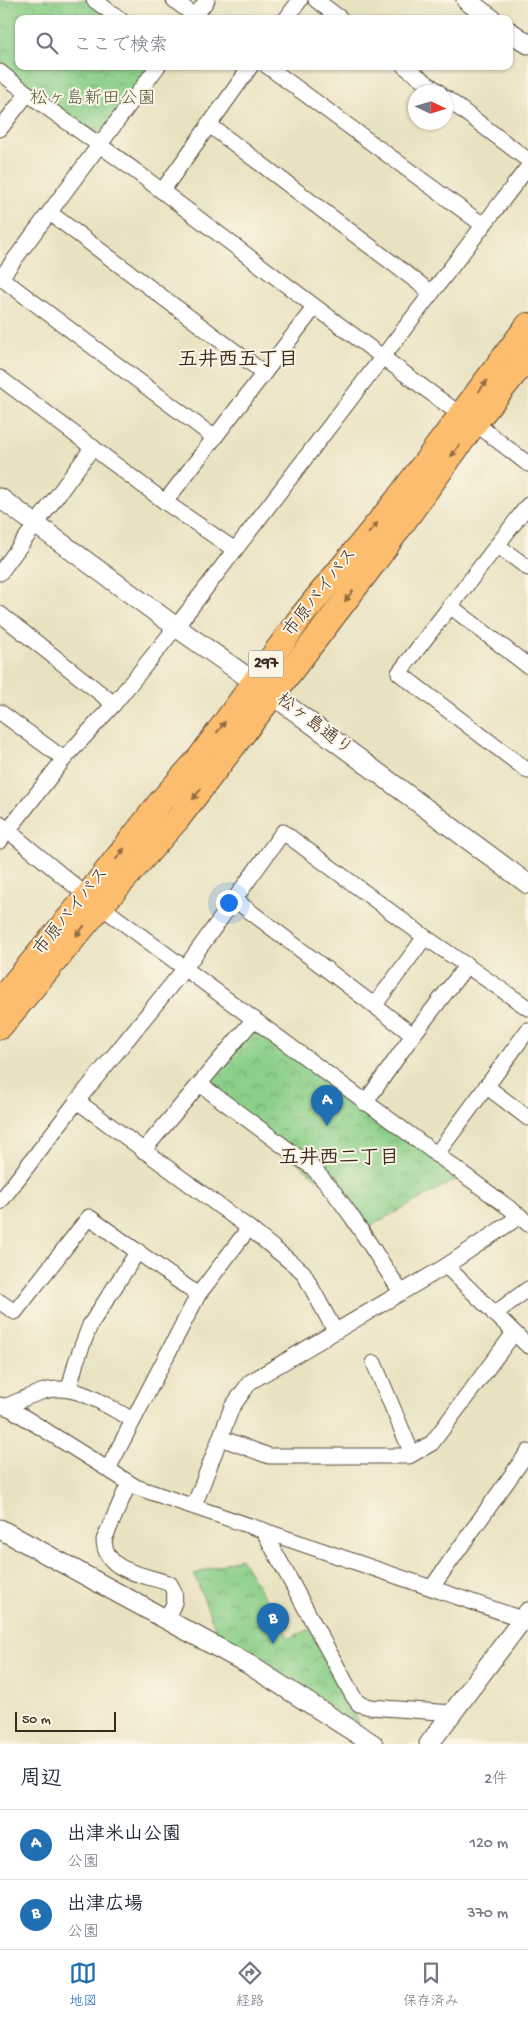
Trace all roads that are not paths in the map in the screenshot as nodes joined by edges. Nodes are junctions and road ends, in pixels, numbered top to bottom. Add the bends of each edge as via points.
1 (94, 0) edge
2 (174, 0) edge
3 (207, 0) edge
4 (300, 0) edge
5 (316, 0) edge
6 (466, 0) edge
7 (115, 15) edge
8 (192, 15) edge
9 (196, 15) edge
10 (289, 15) edge
11 (336, 15) edge
12 (487, 15) edge
13 (513, 34) edge
14 (528, 44) edge
15 (155, 70) edge
16 (248, 70) edge
17 (272, 70) edge
18 (409, 70) edge
19 (0, 72) edge
20 (430, 85) edge
21 (27, 94) junction
22 (453, 103) edge
23 (208, 124) junction
24 (0, 129) edge
25 (100, 144) junction
26 (528, 160) edge
27 (528, 167) edge
28 (162, 191) junction
29 (50, 213) junction
30 (483, 226) junction
31 (0, 279) edge
32 (432, 293) junction
33 (314, 308) junction
34 (528, 325) edge
35 (528, 357) edge
36 (382, 358) junction
37 (264, 373) junction
38 (0, 378) edge
39 (468, 419) junction
40 (215, 438) junction
41 (93, 447) junction
42 (528, 464) edge
43 (0, 498) edge
44 (165, 502) junction
45 (528, 505) edge
46 (36, 525) junction
47 (497, 545) junction
48 (235, 550) junction
49 (528, 568) edge
50 (0, 573) edge
51 (450, 606) junction
52 (0, 614) edge
53 (176, 627) junction
54 (528, 666) edge
55 (254, 682) junction
56 (273, 695) junction
57 (114, 704) junction
58 (0, 712) edge
59 (64, 759) junction
60 (528, 771) edge
61 (3, 832) edge
62 (528, 884) edge
63 (235, 900) junction
64 (94, 901) junction
65 (425, 937) junction
66 (467, 965) junction
67 (185, 968) junction
68 (0, 1000) edge
69 (374, 1006) junction
70 (528, 1008) edge
71 (254, 1019) junction
72 (0, 1027) edge
73 (528, 1030) edge
74 (413, 1035) junction
75 (201, 1085) junction
76 (486, 1086) junction
77 (77, 1101) junction
78 (365, 1103) junction
79 (528, 1118) edge
80 (144, 1151) junction
81 (436, 1155) junction
82 (0, 1202) edge
83 (524, 1220) edge
84 (249, 1228) junction
85 (138, 1251) junction
86 (446, 1266) junction
87 (528, 1289) edge
88 (401, 1292) junction
89 (198, 1295) junction
90 (0, 1302) edge
91 (494, 1314) junction
92 (335, 1331) junction
93 (514, 1333) junction
94 (528, 1346) edge
95 (374, 1363) dead end
96 (69, 1389) junction
97 (2, 1406) edge
98 (133, 1420) junction
99 (220, 1438) junction
100 (528, 1452) edge
101 (412, 1454) junction
102 (108, 1469) junction
103 (129, 1483) junction
104 (194, 1506) junction
105 (0, 1528) edge
106 (263, 1530) junction
107 (432, 1587) junction
108 (526, 1618) edge
109 (165, 1619) junction
110 (453, 1713) junction
111 (373, 1744) edge
112 (429, 1744) edge

1 - 7 street
2 - 8 street
3 - 9 street
4 - 10 street
5 - 11 street
6 - 12 street
13 - 14 street
15 - 25 street
16 - 23 street
17 - 30 street
18 - 20 street
19 - 21 street
21 - 24 street
21 - 25 street
22 - 26 street
23 - 28 street
23 - 32 street
25 - 28 street
25 - 29 street
27 - 30 street
28 - 33 street
29 - 31 street
29 - 37 street
30 - 32 street
31 - 40 street
32 - 36 street
33 - 36 street
33 - 37 street
39 -> 34 highway, 市原バイパス / 297
35 - 39 highway, 市原バイパス / 297
36 - 39 street
36 - 48 street
37 - 40 street
38 - 41 street
39 - 42 street
55 -> 39 highway, 市原バイパス / 297 via 302,616
39 -> 56 highway, 市原バイパス / 297 via 377,559
40 - 44 street
41 - 44 street
41 - 46 street
43 - 46 street, 松ヶ島通り
44 - 48 street
45 - 47 street
46 - 50 street
46 - 53 street, 松ヶ島通り
47 - 49 street
47 - 51 street
48 - 53 street
51 - 54 street
51 - 60 street via 399,673
52 - 57 street
53 - 55 street, 松ヶ島通り
53 - 57 street
55 - 56 street, 松ヶ島通り
64 -> 55 highway, 市原バイパス / 297 via 162,800 200,757
56 - 62 street, 松ヶ島通り
56 -> 64 highway, 市原バイパス / 297 via 176,820
57 - 59 street
58 - 59 street
59 - 61 street
61 - 64 street
63 - 65 street via 283,832
63 - 67 street
63 - 69 street
64 - 67 street
64 - 68 highway, 市原バイパス / 297
64 -> 72 highway, 市原バイパス / 297
65 - 66 street
65 - 69 street
66 - 70 street
66 - 74 street
67 - 71 street
67 - 77 street
69 - 74 street
71 - 75 street
71 - 78 street
73 - 76 street
74 - 78 street
75 - 80 street
75 - 88 street via 313,1168 352,1217
76 - 79 street
76 - 81 street
77 - 80 street
77 - 82 street
78 - 81 street
80 - 84 street
81 - 83 street
83 - 86 street
84 - 89 street
84 - 92 street via 303,1272
85 - 89 street
85 - 90 street via 89,1217 14,1312
85 - 96 street via 90,1325
86 - 88 street
86 - 91 street
87 - 91 street
88 - 92 street
89 - 98 street
91 - 93 street
92 - 99 street via 250,1382 232,1407
93 - 94 street
93 - 101 street via 432,1443
95 - 101 street
96 - 97 street via 46,1390
96 - 98 street
97 - 102 street
98 - 102 street
99 - 101 street via 269,1456
99 - 104 street
100 - 107 street
102 - 103 street
103 - 104 street
103 - 109 street via 104,1546 116,1564 127,1571 170,1584 176,1602
104 - 106 street
105 - 109 street
106 - 107 street
106 - 110 street via 359,1704
107 - 108 street
108 - 110 street
109 - 111 street via 248,1664
110 - 112 street

